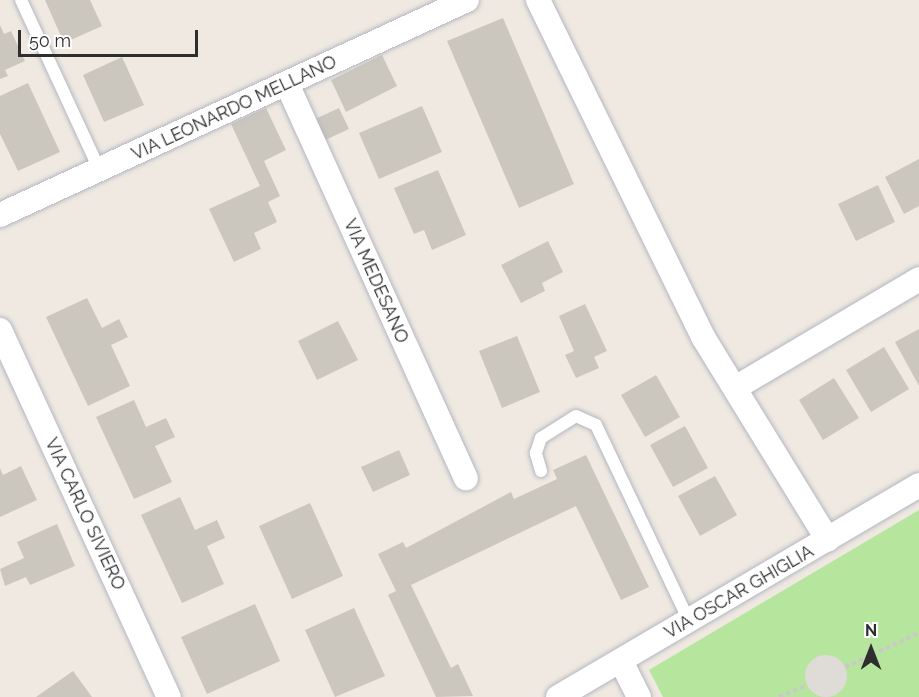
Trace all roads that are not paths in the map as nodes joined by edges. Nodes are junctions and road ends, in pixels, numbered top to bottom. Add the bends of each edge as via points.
1 (21, 0) edge
2 (467, 0) edge
3 (538, 0) edge
4 (287, 84) junction
5 (100, 171) junction
6 (0, 215) edge
7 (919, 279) edge
8 (0, 330) edge
9 (735, 388) junction
10 (541, 471) dead end
11 (466, 478) dead end
12 (919, 485) edge
13 (828, 540) junction
14 (689, 621) junction
15 (621, 661) junction
16 (169, 697) edge
17 (558, 697) edge
18 (639, 697) edge

1 - 5 lane
2 - 4 street, VIA LEONARDO MELLANO
3 - 9 street via 704,337
4 - 5 street, VIA LEONARDO MELLANO
4 - 11 street, VIA MEDESANO
5 - 6 street, VIA LEONARDO MELLANO
7 - 9 street
8 - 16 street, VIA CARLO SIVIERO
9 - 13 street
10 - 14 lane via 536,453 541,438 576,416 596,425
12 - 13 street, VIA OSCAR GHIGLIA
13 - 14 street, VIA OSCAR GHIGLIA
14 - 15 street, VIA OSCAR GHIGLIA
15 - 17 street, VIA OSCAR GHIGLIA
15 - 18 street

